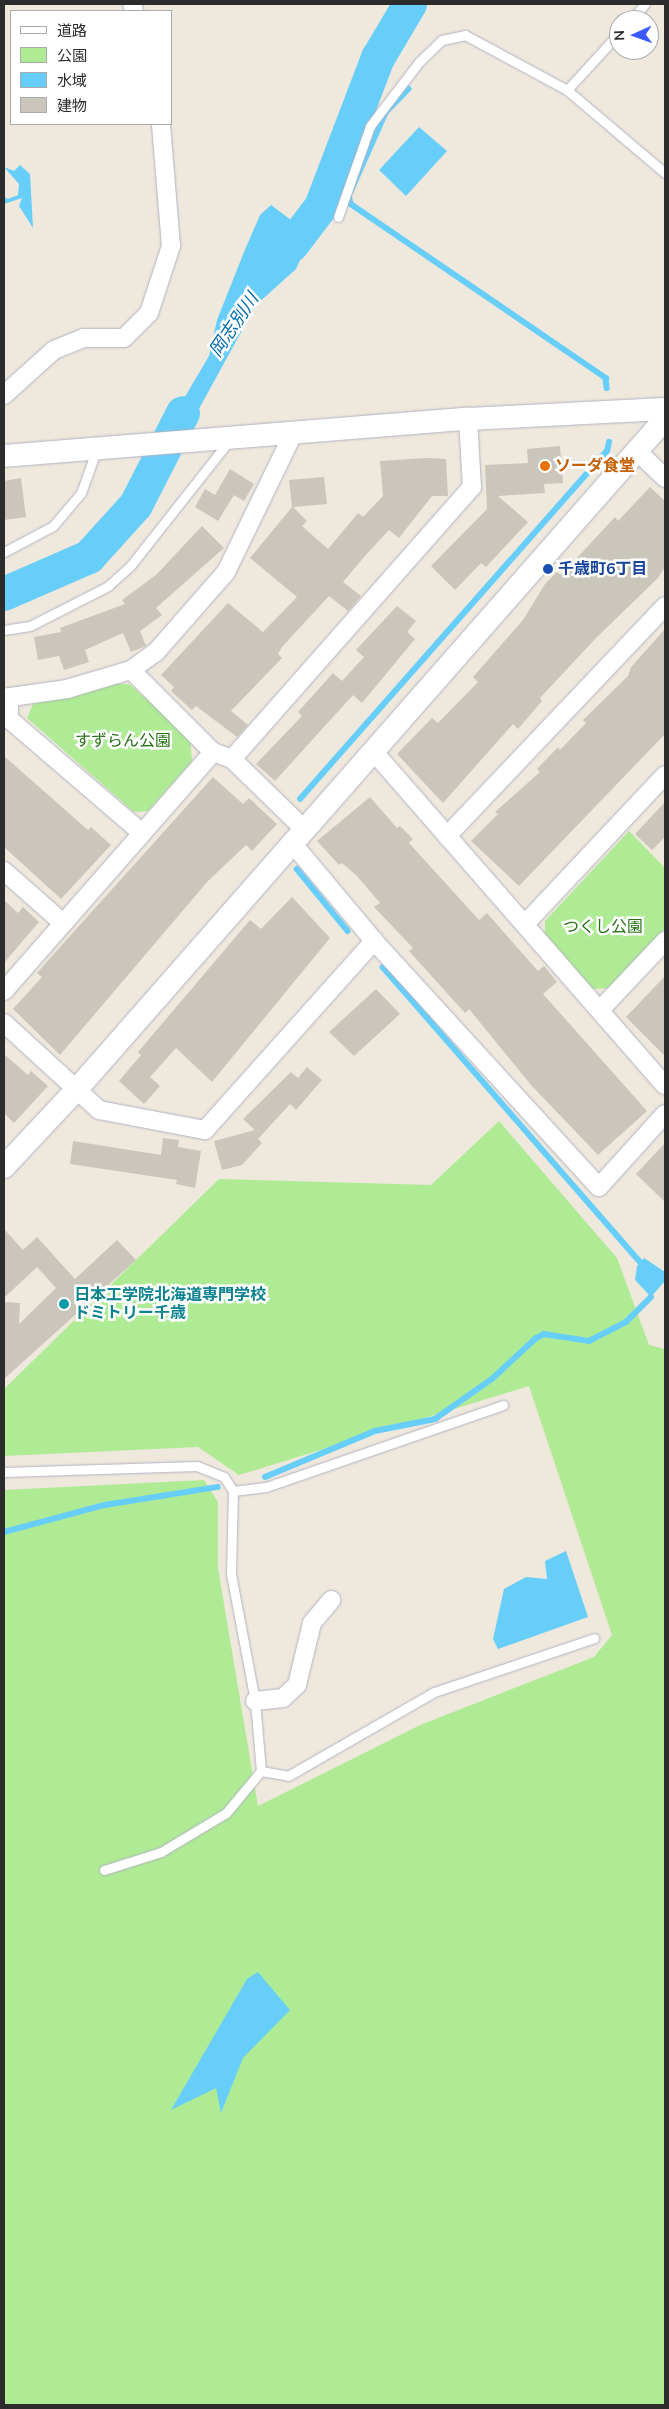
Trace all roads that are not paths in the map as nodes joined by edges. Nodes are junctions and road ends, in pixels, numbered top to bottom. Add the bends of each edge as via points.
1 (609, 44) edge
2 (568, 90) junction
3 (161, 125) edge
4 (665, 173) edge
5 (338, 217) dead end
6 (4, 395) edge
7 (665, 409) edge
8 (468, 419) junction
9 (665, 419) edge
10 (293, 434) junction
11 (229, 440) junction
12 (104, 450) junction
13 (637, 452) junction
14 (4, 456) edge
15 (665, 478) edge
16 (4, 552) edge
17 (665, 606) edge
18 (4, 630) edge
19 (131, 670) junction
20 (6, 698) edge
21 (213, 752) junction
22 (374, 752) junction
23 (232, 759) junction
24 (665, 774) edge
25 (142, 833) junction
26 (447, 836) junction
27 (299, 837) junction
28 (4, 871) edge
29 (63, 923) junction
30 (525, 924) junction
31 (374, 941) junction
32 (665, 941) edge
33 (4, 991) edge
34 (600, 1010) junction
35 (4, 1023) edge
36 (665, 1085) edge
37 (78, 1088) junction
38 (665, 1114) edge
39 (4, 1167) edge
40 (503, 1405) dead end
41 (4, 1472) edge
42 (234, 1491) junction
43 (331, 1600) dead end
44 (594, 1638) dead end
45 (255, 1701) junction
46 (261, 1771) junction
47 (104, 1870) dead end

1 - 2 lane
2 - 4 lane
2 - 5 lane via 465,35 442,40 419,62 370,126
3 - 6 street via 171,246 149,312 124,338 82,338 54,350
7 - 8 street
8 - 10 street
8 - 23 street via 472,487
9 - 13 street
10 - 11 street
10 - 19 street via 226,572 156,652
11 - 12 street
11 - 18 lane via 131,565 108,586 30,626
12 - 14 street
12 - 16 lane via 81,493 53,526
13 - 15 street
13 - 22 street
17 - 26 street
19 - 20 street via 67,689
19 - 21 street
20 - 25 street via 9,719
21 - 23 street
21 - 25 street
22 - 26 street
22 - 27 street
23 - 27 street
24 - 30 street
25 - 29 street
26 - 30 street
27 - 31 street
27 - 37 street
28 - 29 street
29 - 33 street
30 - 34 street
31 - 37 street via 205,1130 99,1110
31 - 38 street via 599,1187
32 - 34 street
34 - 36 street
35 - 37 street
37 - 39 street
40 - 42 lane via 266,1488
41 - 42 lane via 197,1466 224,1476
42 - 45 lane via 231,1574
43 - 45 street via 312,1623 297,1685 283,1698
44 - 46 lane via 434,1692 288,1776
45 - 46 lane
46 - 47 lane via 226,1813 161,1852

